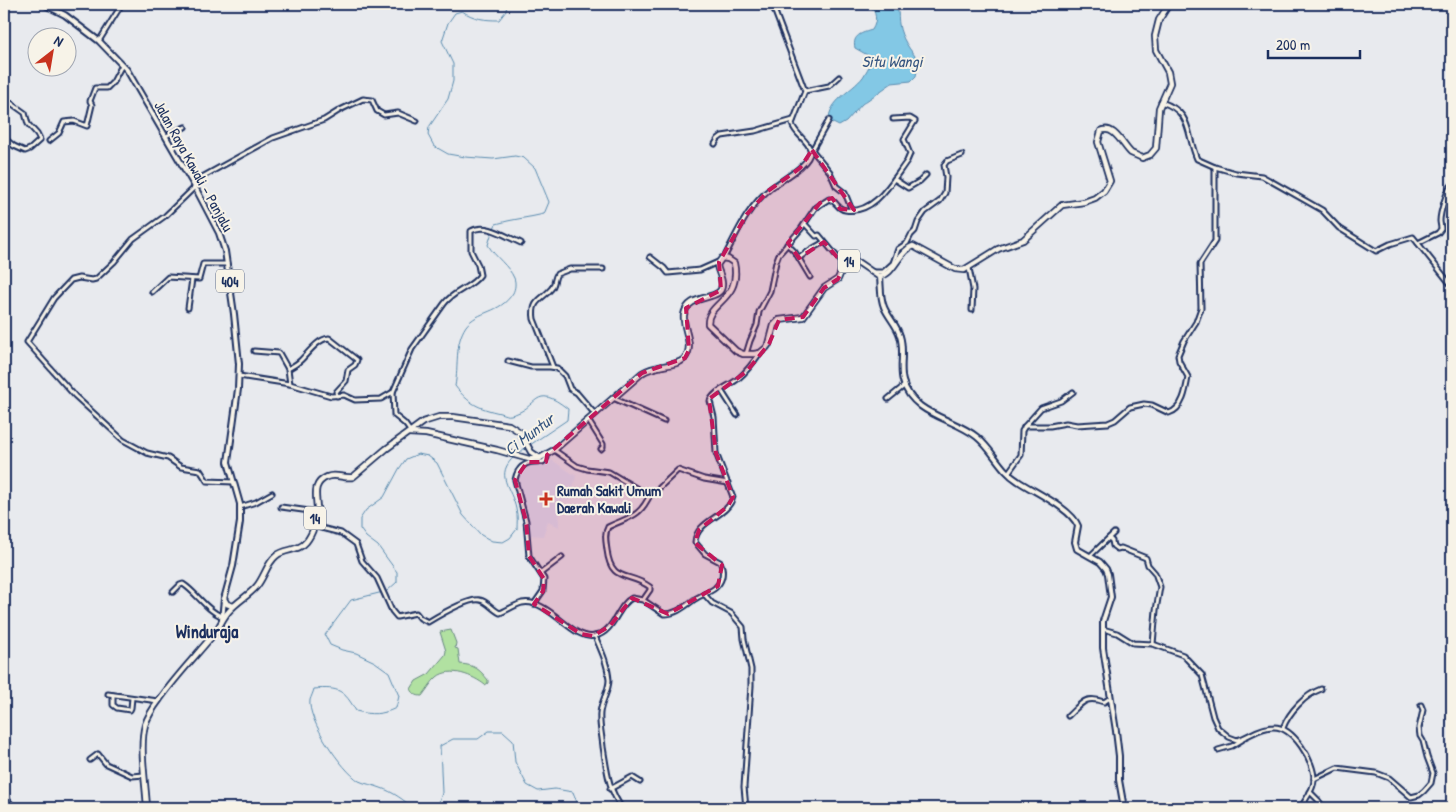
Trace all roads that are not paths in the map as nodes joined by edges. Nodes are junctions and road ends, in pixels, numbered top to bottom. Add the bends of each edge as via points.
1 (43, 4) edge
2 (122, 4) edge
3 (772, 4) edge
4 (1169, 4) edge
5 (99, 41) junction
6 (123, 65) junction
7 (839, 76) dead end
8 (805, 91) junction
9 (4, 98) edge
10 (1161, 102) junction
11 (893, 119) dead end
12 (794, 120) junction
13 (829, 120) dead end
14 (417, 121) dead end
15 (185, 127) dead end
16 (166, 136) junction
17 (4, 138) edge
18 (50, 141) dead end
19 (715, 144) dead end
20 (811, 151) junction
21 (962, 155) dead end
22 (1215, 167) junction
23 (926, 175) dead end
24 (894, 179) junction
25 (194, 184) junction
26 (1452, 185) edge
27 (854, 210) junction
28 (805, 224) junction
29 (824, 242) junction
30 (521, 243) dead end
31 (1418, 243) junction
32 (787, 244) junction
33 (650, 258) dead end
34 (724, 258) junction
35 (799, 258) junction
36 (718, 262) junction
37 (227, 264) junction
38 (844, 265) junction
39 (968, 268) junction
40 (603, 269) dead end
41 (872, 272) junction
42 (810, 277) dead end
43 (880, 277) junction
44 (192, 279) junction
45 (1452, 286) edge
46 (152, 292) dead end
47 (188, 308) dead end
48 (972, 310) dead end
49 (254, 351) dead end
50 (746, 354) junction
51 (760, 354) junction
52 (508, 361) dead end
53 (553, 367) junction
54 (288, 369) junction
55 (239, 376) junction
56 (290, 384) junction
57 (904, 386) junction
58 (722, 390) junction
59 (393, 392) junction
60 (1073, 392) dead end
61 (337, 396) junction
62 (613, 397) junction
63 (888, 399) dead end
64 (594, 413) junction
65 (736, 415) dead end
66 (588, 419) junction
67 (664, 421) dead end
68 (1023, 427) junction
69 (410, 432) junction
70 (601, 449) dead end
71 (554, 450) junction
72 (547, 455) junction
73 (540, 458) junction
74 (1008, 474) junction
75 (234, 482) junction
76 (728, 483) junction
77 (272, 493) dead end
78 (651, 493) junction
79 (240, 507) junction
80 (281, 507) dead end
81 (317, 512) junction
82 (313, 526) junction
83 (1114, 533) dead end
84 (1109, 538) junction
85 (1090, 556) junction
86 (562, 557) dead end
87 (541, 573) junction
88 (172, 592) dead end
89 (704, 594) junction
90 (224, 599) junction
91 (643, 600) junction
92 (534, 604) junction
93 (233, 606) junction
94 (222, 618) junction
95 (1103, 629) junction
96 (595, 636) junction
97 (1153, 644) junction
98 (1321, 689) dead end
99 (108, 694) dead end
100 (113, 695) junction
101 (132, 698) junction
102 (1110, 698) junction
103 (158, 701) junction
104 (1421, 705) dead end
105 (1068, 716) dead end
106 (1283, 728) junction
107 (1244, 738) junction
108 (1218, 750) dead end
109 (90, 760) dead end
110 (144, 775) junction
111 (1314, 779) junction
112 (640, 782) dead end
113 (610, 789) junction
114 (1310, 792) junction
115 (4, 795) edge
116 (14, 808) edge
117 (147, 808) edge
118 (622, 808) edge
119 (746, 808) edge
120 (1124, 808) edge
121 (1302, 808) edge
122 (1324, 808) edge

1 - 5 main road, Jalan Raya Kawali – Panjalu / 404 via 65,15
2 - 5 street
3 - 8 street
4 - 10 highway via 1159,20 1155,36 1158,55 1170,80
5 - 6 main road, Jalan Raya Kawali – Panjalu / 404
6 - 16 main road, Jalan Raya Kawali – Panjalu / 404
6 - 18 street via 107,88 95,87 87,126 74,121 64,122
7 - 8 street via 829,86
8 - 12 street
9 - 17 street via 25,113 28,124 40,140 25,151
10 - 22 street via 1174,106 1182,114 1197,159
10 - 39 highway via 1156,148 1150,155 1142,158 1130,151 1111,130 1101,131 1098,142 1110,176 1104,191 1090,200 1057,207 1023,240 998,249
11 - 24 street via 910,118 914,121 904,139 909,158
12 - 19 street via 722,136
12 - 20 street via 793,127
13 - 20 street
14 - 25 street via 396,113 384,115 377,111 372,100 363,99 324,120 273,138
15 - 16 street
16 - 25 main road, Jalan Raya Kawali – Panjalu / 404
20 - 27 street via 830,172
20 - 34 street via 800,168 768,190 751,208
21 - 41 street via 945,164 945,192 940,201 922,216 908,242 898,250 893,263 883,272
22 - 31 street via 1262,176 1322,210 1339,228 1376,251 1411,237
22 - 68 street via 1215,241 1200,264 1201,304 1198,317 1178,353 1188,377 1175,411 1169,413 1149,404 1130,407 1108,423
23 - 24 street via 908,188
24 - 27 street via 876,201
25 - 37 main road, Jalan Raya Kawali – Panjalu / 404 via 219,233
25 - 75 street via 158,222 133,239 96,279 71,280 54,298 27,342 75,396 127,442 147,453 168,458 180,467 200,470 207,481
26 - 31 street via 1444,202 1441,229
27 - 28 street via 842,210 830,200 815,208
28 - 29 street
28 - 32 street
29 - 35 street
29 - 38 street
30 - 59 street via 489,229 474,229 470,233 471,251 479,268 479,277 444,304 411,352
31 - 45 street
32 - 35 street
32 - 50 street via 777,258 770,291 759,312
33 - 36 street via 668,274 700,270
34 - 36 highway
34 - 50 highway via 734,263 734,280 729,294 709,315 708,324 736,352
35 - 42 street
36 - 62 highway via 720,290 715,295 692,302 684,313 689,344 686,358 647,370
37 - 44 street via 202,264 200,278
37 - 55 main road, Jalan Raya Kawali – Panjalu / 404
38 - 41 highway, 14 via 855,261
38 - 51 highway, 14 via 838,279 824,288 800,319 782,319 776,323 769,344
39 - 43 highway, 14 via 955,269 913,246 903,252 890,272
39 - 48 street via 973,289
40 - 53 street via 570,269 556,274 552,288 537,301 534,319
41 - 43 highway, 14
43 - 57 main road via 882,302 901,338
44 - 46 street via 168,277
44 - 47 street
49 - 54 street via 278,352
50 - 51 highway
51 - 58 street via 746,372
52 - 53 street via 531,367
53 - 64 street via 562,372 570,389
54 - 56 street
54 - 61 street via 319,342 329,338 358,360 348,370 346,380 336,391
55 - 56 street
55 - 75 main road, Jalan Raya Kawali – Panjalu / 404 via 227,456
56 - 61 street
57 - 63 street
57 - 74 main road via 923,408 977,437
58 - 65 street
58 - 76 street via 710,401 716,453
59 - 61 street via 381,399 355,400
59 - 69 street via 394,415 406,424
60 - 68 street via 1061,401 1041,408
62 - 64 highway
62 - 67 street
64 - 66 highway
66 - 70 street via 603,444
66 - 71 highway
68 - 74 street via 1021,455
69 - 73 highway via 497,450 524,459
69 - 73 highway, 14 via 439,417 509,425 522,434 530,449
69 - 81 highway, 14 via 353,477 332,476 321,481 315,492
71 - 72 highway
71 - 78 street via 577,466 609,472 642,492
72 - 73 highway
72 - 87 street via 543,462 523,465 515,480 526,521 529,556
74 - 85 main road via 1072,515 1078,526 1076,547
75 - 79 main road, Jalan Raya Kawali – Panjalu / 404
76 - 78 street via 678,470
76 - 89 street via 733,497 731,503 703,526 695,537 698,548 720,562 723,569 718,586
77 - 79 street
78 - 91 street via 640,511 608,527 606,535 611,568 650,587
79 - 90 main road, Jalan Raya Kawali – Panjalu / 404 via 237,544
80 - 81 street
81 - 82 highway, 14
82 - 92 street via 341,533 353,541 362,561 376,576 395,616 399,618 417,613 427,622 478,600 500,613 521,604
82 - 93 highway, 14 via 303,546 277,555 261,582
83 - 84 street
84 - 85 street
84 - 97 street via 1117,549 1146,558 1157,575 1160,590
85 - 95 main road via 1104,565 1108,574 1111,597
86 - 87 street
87 - 92 street via 544,586
88 - 94 street via 183,584
89 - 91 street via 666,615
89 - 119 street via 712,603 731,613 744,628 752,686 744,787
90 - 93 highway
90 - 94 main road, Jalan Raya Kawali – Panjalu / 404
91 - 96 street via 629,599 610,626
92 - 96 street via 581,634
93 - 94 highway, 14
94 - 103 highway, 14 via 214,634
95 - 97 street via 1134,643
95 - 102 main road
96 - 113 street via 609,677 599,719
97 - 107 street via 1181,653 1193,664 1202,675 1212,717 1218,728 1233,740
98 - 106 street via 1307,697 1290,714
99 - 100 street
100 - 101 street
100 - 101 street via 116,708 130,709
101 - 103 street
102 - 105 street via 1104,702 1088,699
102 - 120 main road
103 - 110 highway, 14 via 145,728
104 - 111 street via 1420,736 1434,773 1431,783 1419,795 1411,797 1390,778 1376,773 1337,768
106 - 107 street via 1264,728
106 - 111 street via 1302,748
107 - 108 street
109 - 110 street via 98,754 108,765 132,776
110 - 117 highway, 14
111 - 114 street
112 - 113 street via 632,777
113 - 118 street
114 - 121 street
114 - 122 street
115 - 116 street

